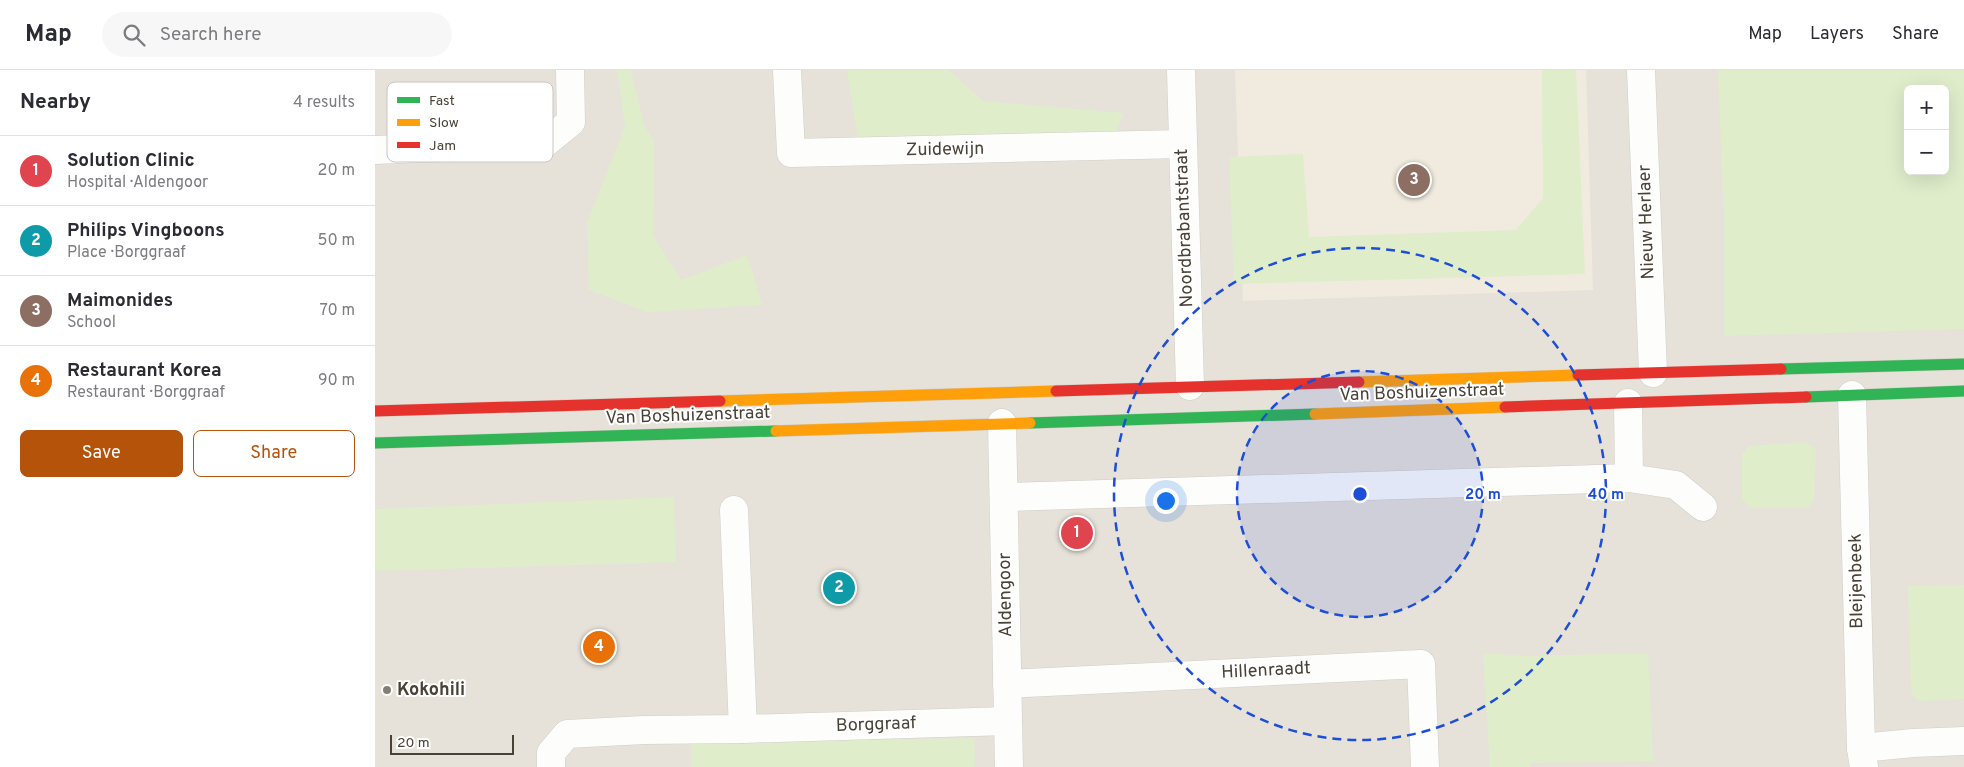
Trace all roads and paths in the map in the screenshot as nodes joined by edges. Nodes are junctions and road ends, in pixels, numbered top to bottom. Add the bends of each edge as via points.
1 (570, 70) edge
2 (787, 70) edge
3 (1181, 70) edge
4 (1641, 70) edge
5 (553, 137) edge
6 (1183, 144) junction
7 (1964, 364) edge
8 (1851, 381) junction
9 (1648, 391) junction
10 (1964, 391) edge
11 (1191, 404) junction
12 (1002, 408) junction
13 (375, 411) edge
14 (375, 443) edge
15 (1629, 478) junction
16 (1004, 497) junction
17 (1703, 507) dead end
18 (734, 510) dead end
19 (1007, 684) junction
20 (1008, 721) junction
21 (743, 729) junction
22 (1964, 741) edge
23 (1862, 758) edge
24 (551, 767) edge
25 (1009, 767) edge
26 (1425, 767) edge

1 - 5 street via 571,122
2 - 6 street, Zuidewijn via 791,153
3 - 6 street, Noordbrabantstraat
4 - 9 street, Nieuw Herlaer
6 - 11 street, Noordbrabantstraat
7 - 8 street, Van Boshuizenstraat
8 - 9 street, Van Boshuizenstraat
8 - 9 street, Van Boshuizenstraat
8 - 10 street, Van Boshuizenstraat
8 - 23 street, Bleijenbeek
9 - 11 street, Van Boshuizenstraat
9 - 11 street, Van Boshuizenstraat
9 - 15 street, Nieuw Herlaer
11 - 12 street, Van Boshuizenstraat
11 - 12 street, Van Boshuizenstraat
12 - 13 street, Van Boshuizenstraat
12 - 14 street, Van Boshuizenstraat
12 - 16 street, Aldengoor
15 - 16 street
15 - 17 street via 1676,485
16 - 19 street, Aldengoor
18 - 21 street
19 - 20 street, Aldengoor
19 - 26 street, Hillenraadt via 1421,664
20 - 21 street, Borggraaf
20 - 25 street, Aldengoor
21 - 24 street, Borggraaf via 567,734 551,753
22 - 23 street via 1913,743

